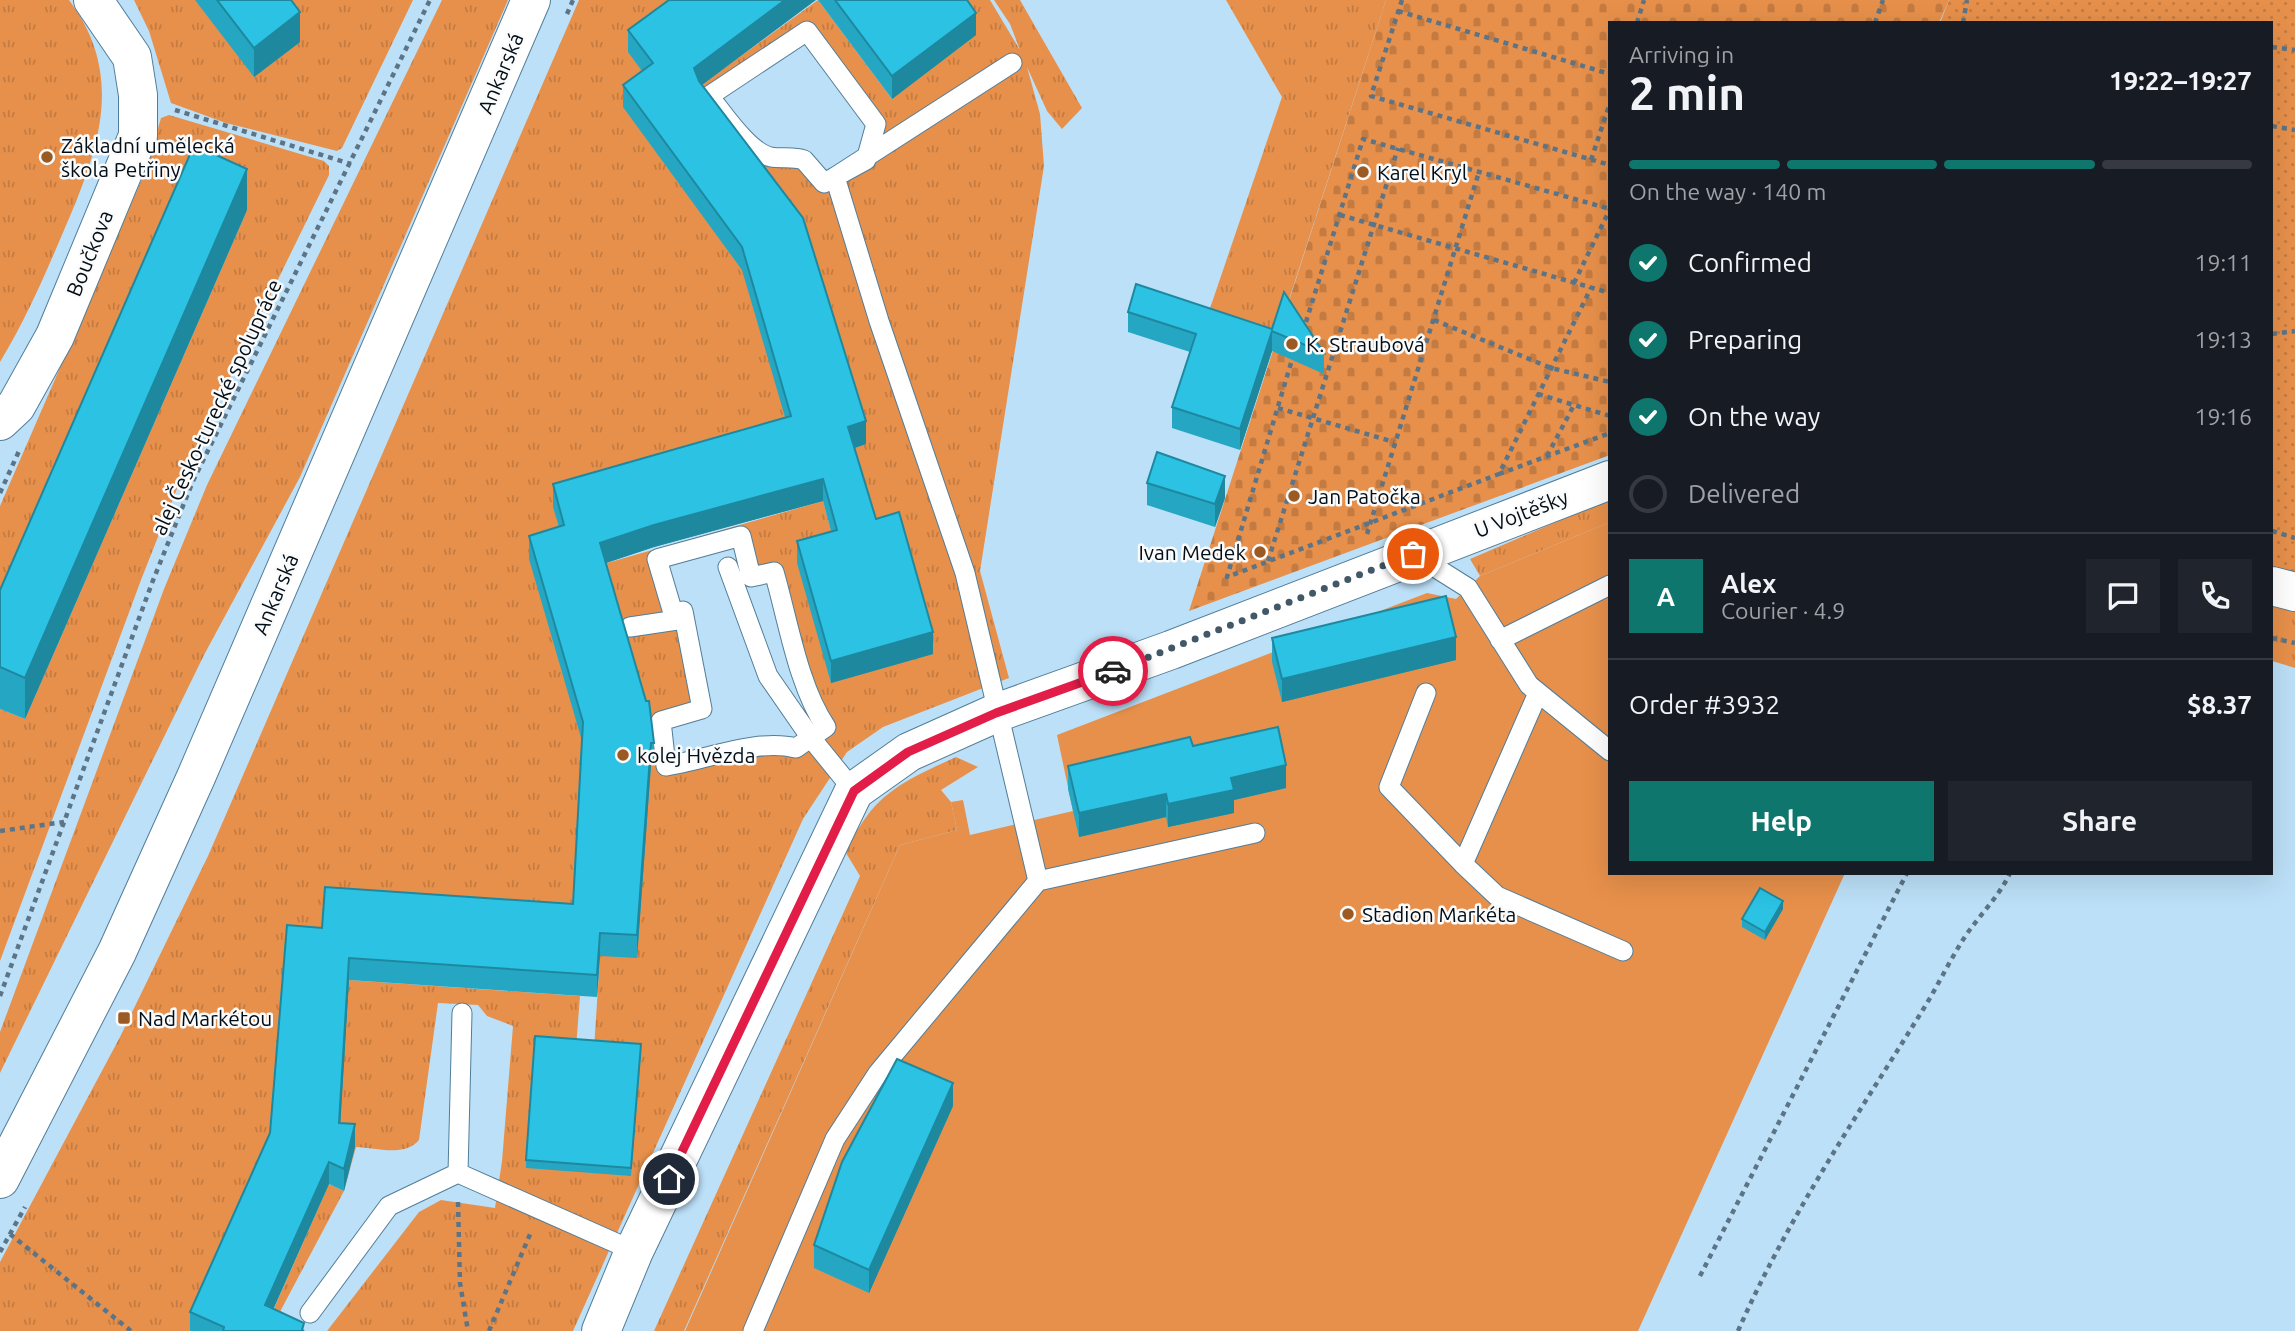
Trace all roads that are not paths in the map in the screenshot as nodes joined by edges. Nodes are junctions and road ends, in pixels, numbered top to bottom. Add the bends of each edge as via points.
1 (93, 0) edge
2 (531, 0) edge
3 (1012, 63) dead end
4 (866, 160) junction
5 (835, 177) junction
6 (11, 433) edge
7 (1608, 481) edge
8 (1413, 554) junction
9 (728, 567) dead end
10 (1608, 586) edge
11 (2273, 586) edge
12 (2295, 592) edge
13 (684, 619) junction
14 (630, 627) dead end
15 (1500, 640) junction
16 (1426, 693) dead end
17 (1538, 693) junction
18 (996, 713) junction
19 (811, 738) junction
20 (1608, 749) edge
21 (854, 791) junction
22 (1255, 833) dead end
23 (1463, 864) junction
24 (1038, 881) junction
25 (1623, 951) dead end
26 (462, 1013) dead end
27 (458, 1173) junction
28 (0, 1179) edge
29 (634, 1251) junction
30 (310, 1313) dead end
31 (601, 1331) edge
32 (753, 1331) edge

1 - 6 street, Boučkova via 132,57 138,136 55,337 16,406
2 - 28 street, Ankarská via 123,940
3 - 4 lane
4 - 5 lane
4 - 5 lane via 876,124 807,31 709,96 737,131 769,157 804,160 824,183
5 - 18 lane via 965,573
7 - 8 street, U Vojtěšky
8 - 15 lane via 1468,588
8 - 18 street, U Vojtěšky
9 - 19 lane via 768,676
10 - 15 lane
11 - 12 street
13 - 14 lane
13 - 19 lane via 702,709 661,721 666,766 755,747 782,744 796,748
13 - 19 lane via 682,611 673,613 657,559 741,537 751,577 774,572 815,711 826,727
15 - 17 lane
16 - 23 lane via 1389,786
17 - 20 lane
17 - 23 lane
18 - 21 street, U Vojtěšky via 908,752
18 - 24 lane
19 - 21 lane
21 - 29 street
22 - 24 lane
23 - 25 lane via 1497,896
24 - 32 lane via 878,1073 835,1139
26 - 27 lane
27 - 29 lane
27 - 30 lane via 389,1206
29 - 31 street

